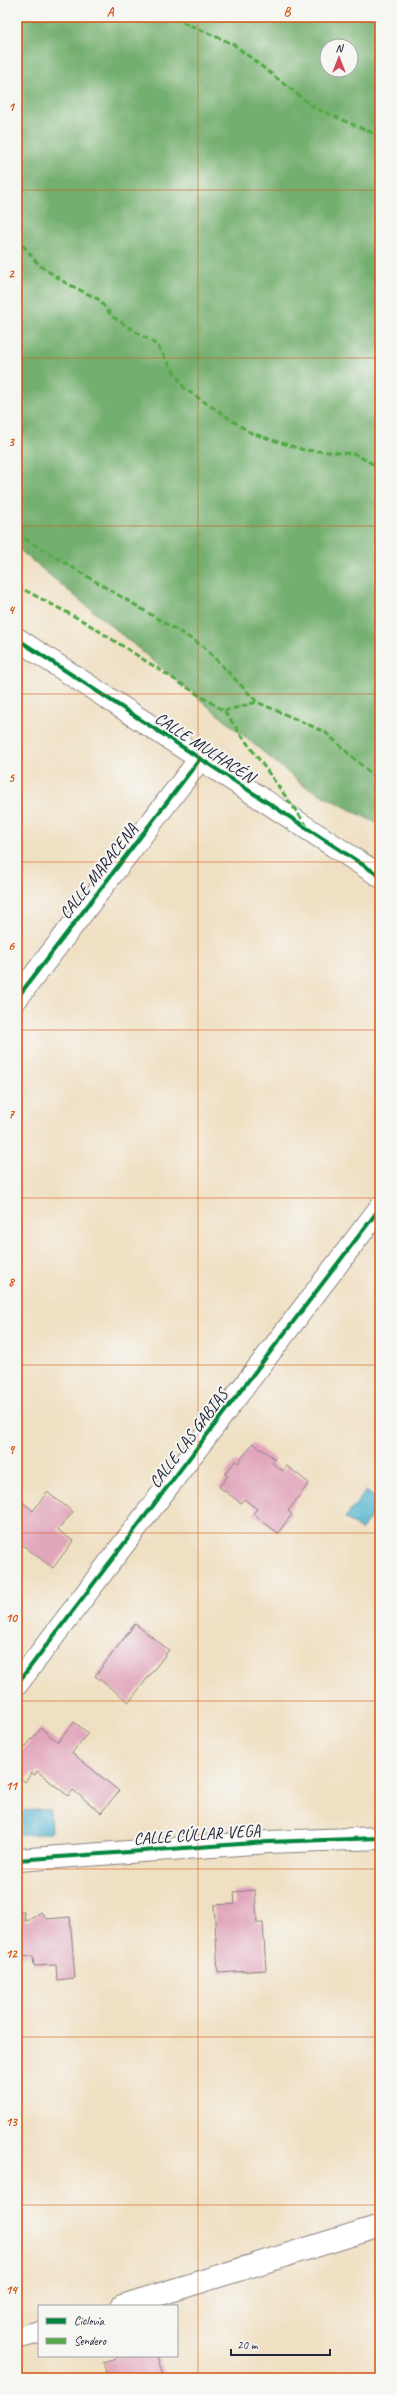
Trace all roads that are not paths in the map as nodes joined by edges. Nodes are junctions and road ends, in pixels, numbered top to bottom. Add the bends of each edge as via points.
1 (17, 639) edge
2 (200, 759) junction
3 (380, 876) edge
4 (17, 998) edge
5 (380, 1208) edge
6 (17, 1684) edge
7 (380, 1838) edge
8 (17, 1860) edge
9 (380, 2226) edge
10 (125, 2305) edge
11 (38, 2332) edge
12 (17, 2338) edge

1 - 2 street, CALLE MULHACÉN
2 - 3 street, CALLE MULHACÉN
2 - 4 street, CALLE MARACENA
5 - 6 street, CALLE LAS GABIAS
7 - 8 street, CALLE CÚLLAR VEGA via 268,1842
9 - 10 street
11 - 12 street

